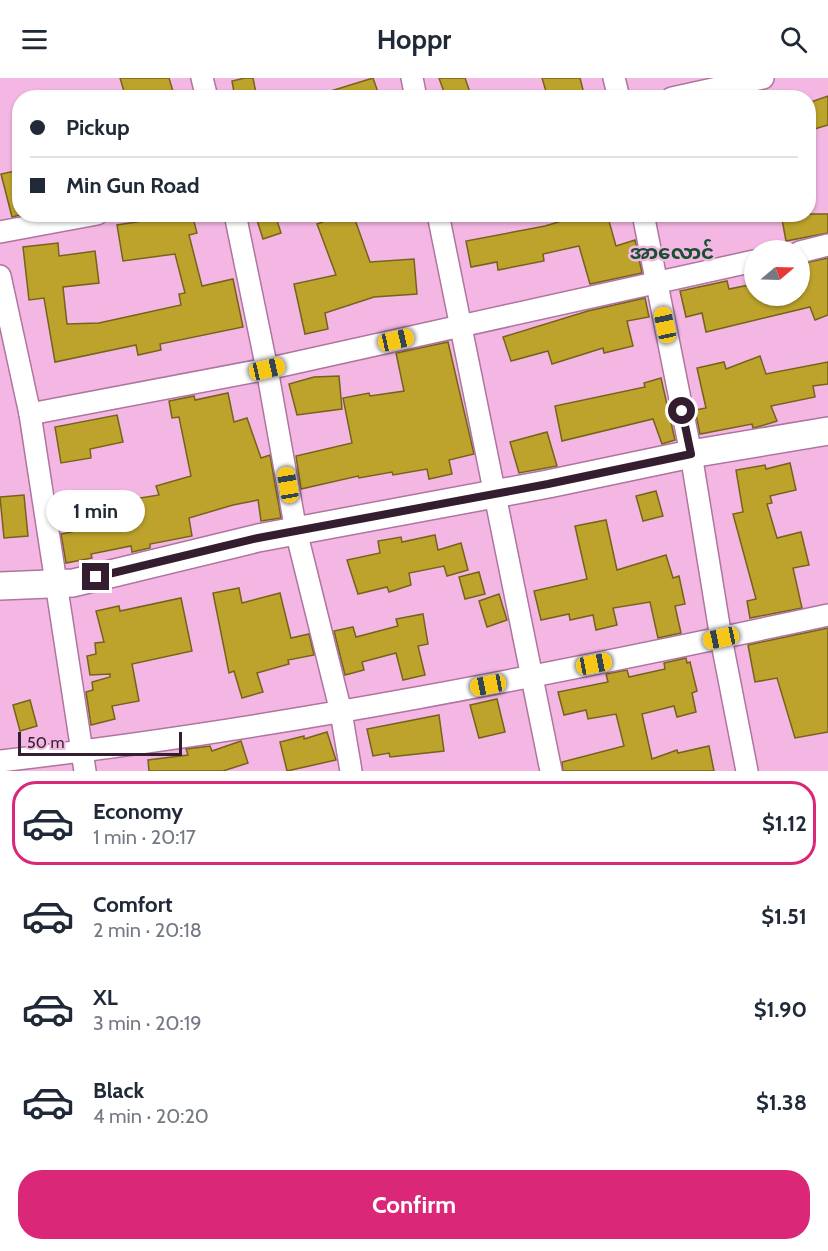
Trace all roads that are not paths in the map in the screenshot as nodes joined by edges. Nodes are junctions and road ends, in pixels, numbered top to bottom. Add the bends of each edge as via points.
1 (763, 78) edge
2 (708, 90) edge
3 (54, 222) edge
4 (237, 222) edge
5 (440, 222) edge
6 (645, 222) edge
7 (0, 232) edge
8 (828, 245) edge
9 (810, 250) edge
10 (744, 263) edge
11 (0, 276) edge
12 (656, 282) junction
13 (460, 326) junction
14 (267, 369) junction
15 (30, 414) junction
16 (828, 431) edge
17 (691, 454) junction
18 (493, 495) junction
19 (296, 531) junction
20 (55, 584) junction
21 (0, 586) edge
22 (828, 615) edge
23 (721, 638) junction
24 (530, 677) junction
25 (341, 712) junction
26 (0, 761) edge
27 (84, 761) edge
28 (351, 771) edge
29 (550, 771) edge
30 (747, 771) edge

1 - 2 street
3 - 7 street
4 - 14 street
5 - 13 street
6 - 12 street
8 - 9 street
10 - 12 street
11 - 15 street
12 - 13 street
12 - 17 street
13 - 14 street
13 - 18 street
14 - 15 street
14 - 19 street
15 - 20 street
16 - 17 street
17 - 18 street
17 - 23 street
18 - 19 street
18 - 24 street
19 - 20 street via 74,583
19 - 25 street
20 - 21 street
20 - 27 street
22 - 23 street
23 - 24 street
23 - 30 street
24 - 25 street
24 - 29 street
25 - 27 street
25 - 28 street
26 - 27 street

